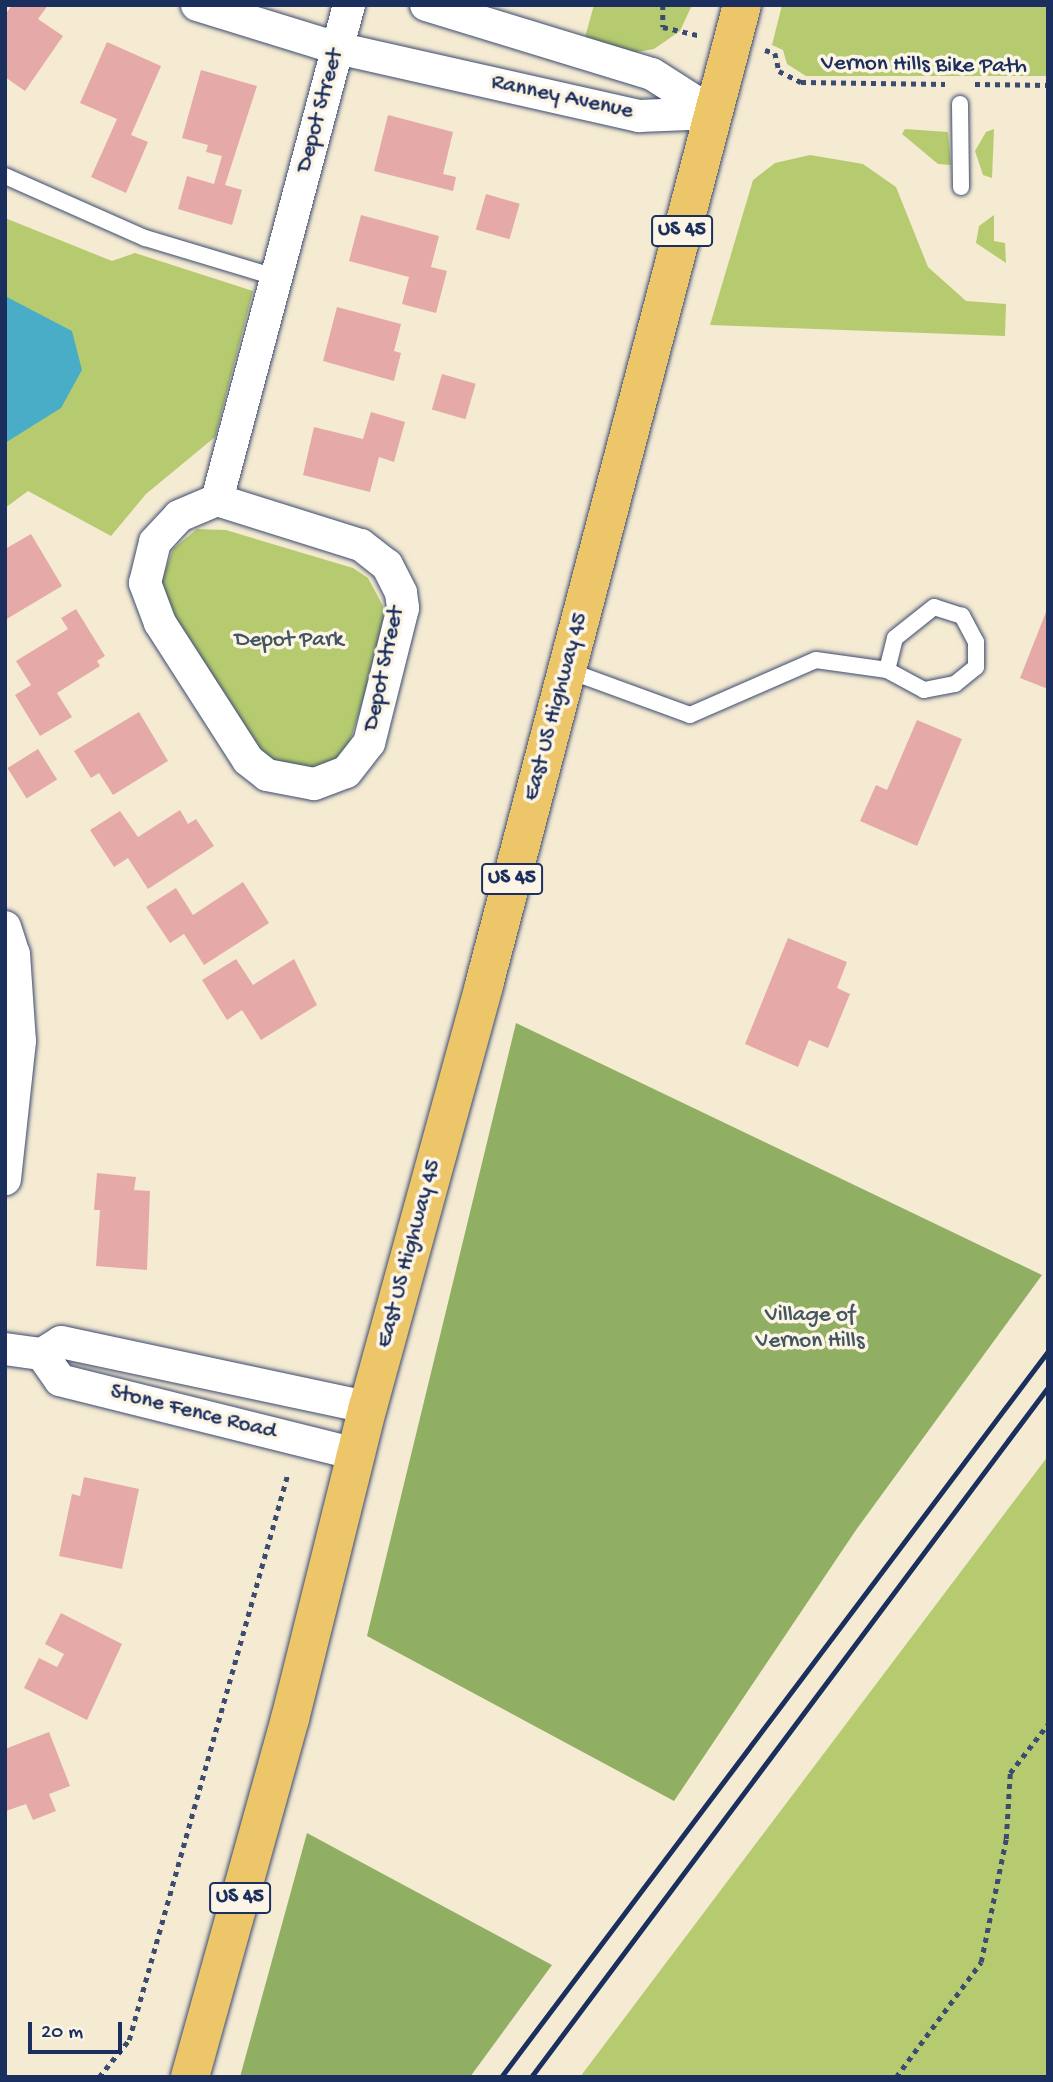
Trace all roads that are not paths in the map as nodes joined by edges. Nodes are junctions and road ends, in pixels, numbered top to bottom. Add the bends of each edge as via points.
1 (197, 5) edge
2 (349, 5) edge
3 (426, 5) edge
4 (741, 5) edge
5 (337, 48) junction
6 (960, 104) dead end
7 (713, 113) junction
8 (5, 176) edge
9 (961, 187) dead end
10 (278, 278) junction
11 (217, 500) junction
12 (566, 670) junction
13 (887, 670) junction
14 (5, 927) edge
15 (5, 1179) edge
16 (5, 1349) edge
17 (42, 1354) junction
18 (368, 1408) junction
19 (356, 1454) junction
20 (190, 2077) edge

1 - 5 street, Ranney Avenue
2 - 5 street, Depot Street
3 - 7 street, Ranney Avenue via 652,74
4 - 7 main road, East US Highway 45 / US 45
5 - 7 street, Ranney Avenue via 639,116
5 - 10 street, Depot Street
6 - 9 lane
7 - 12 main road, East US Highway 45 / US 45
8 - 10 lane via 145,238
10 - 11 street, Depot Street
11 - 11 street, Depot Street via 361,545 387,565 401,593 403,608 369,743 346,772 314,784 267,775 248,760 160,623 145,583 155,542 178,516
12 - 13 lane via 690,715 816,660
12 - 18 main road, East US Highway 45 / US 45
13 - 13 lane via 924,690 955,684 976,667 976,642 962,616 934,607 894,638
14 - 15 street via 14,954 20,1041
16 - 17 street, Stone Fence Road
17 - 18 street, Stone Fence Road via 61,1342
17 - 19 street, Stone Fence Road via 60,1380
18 - 19 main road, US 45
19 - 20 main road, US 45

